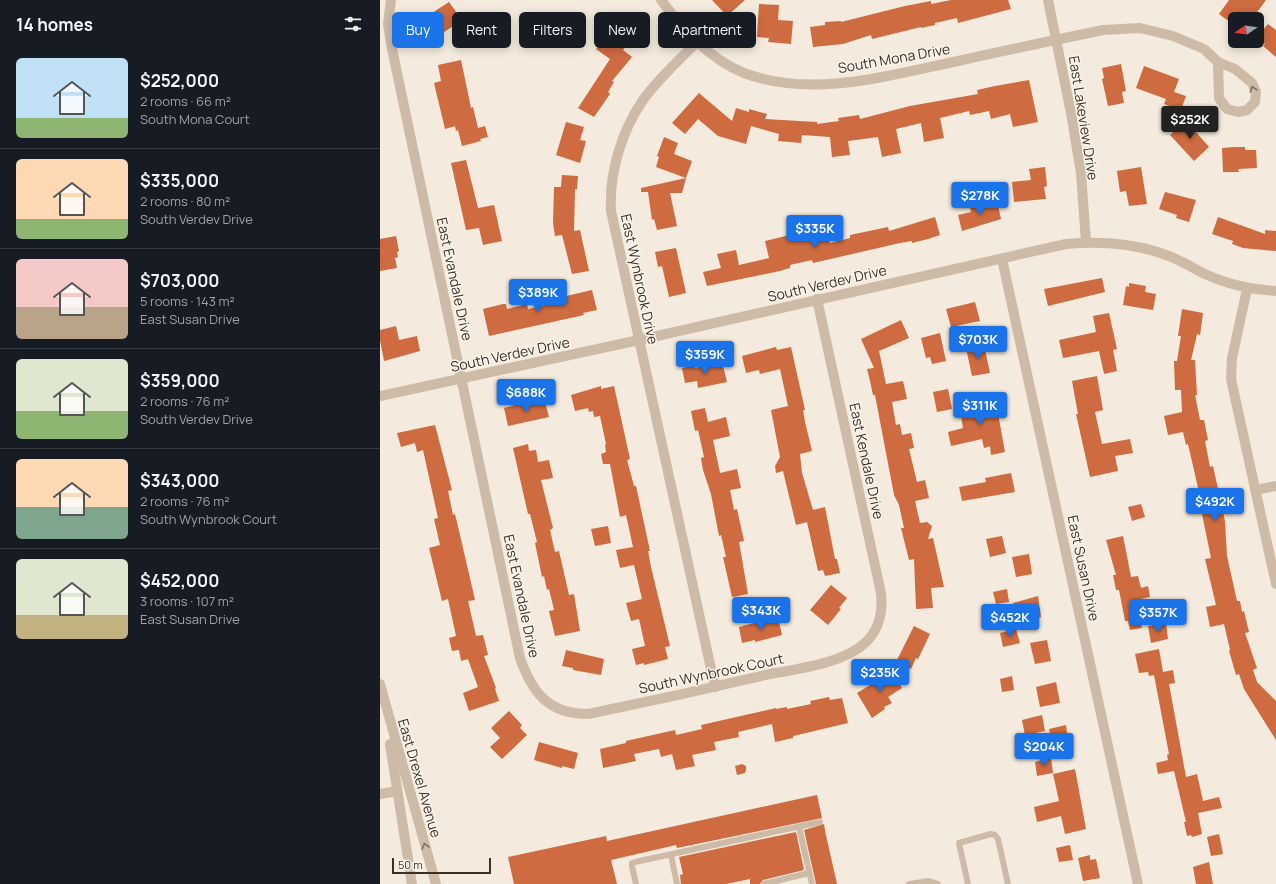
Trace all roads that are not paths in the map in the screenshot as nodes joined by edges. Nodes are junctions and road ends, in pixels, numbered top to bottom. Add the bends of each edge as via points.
1 (391, 0) edge
2 (661, 0) edge
3 (1048, 0) edge
4 (670, 12) edge
5 (1056, 40) junction
6 (692, 48) edge
7 (706, 48) edge
8 (1218, 62) junction
9 (1086, 242) junction
10 (1002, 259) junction
11 (1247, 289) junction
12 (1276, 290) edge
13 (817, 300) junction
14 (639, 340) junction
15 (462, 378) junction
16 (380, 396) edge
17 (1276, 486) edge
18 (1255, 490) junction
19 (1276, 584) edge
20 (877, 628) joint
21 (380, 684) edge
22 (715, 687) junction
23 (544, 700) joint
24 (384, 702) junction
25 (397, 791) junction
26 (380, 794) edge
27 (820, 822) dead end
28 (799, 827) junction
29 (671, 855) junction
30 (809, 873) junction
31 (412, 884) edge
32 (436, 884) edge
33 (636, 884) edge
34 (677, 884) edge
35 (764, 884) edge
36 (812, 884) edge
37 (909, 884) edge
38 (938, 884) edge
39 (968, 884) edge
40 (1008, 884) edge
41 (1138, 884) edge

1 - 15 street, East Evandale Drive via 388,24 391,44
2 - 4 street, South Mona Drive
3 - 5 street, East Lakeview Drive
5 - 7 street, South Mona Drive via 878,78 806,84 780,82 746,73 728,65
5 - 8 street, South Mona Drive via 1103,30 1140,28 1173,36 1204,48
5 - 9 street, East Lakeview Drive via 1081,173
6 - 14 street, East Wynbrook Drive via 666,73 643,101 628,127 616,162 612,184 611,211
8 -> 8 street via 1219,98 1227,109 1238,112 1247,110 1255,102 1256,92 1252,83 1235,69
9 - 10 street, South Verdev Drive via 1066,244
9 - 11 street, South Verdev Drive via 1127,246 1169,256 1207,275
10 - 13 street, South Verdev Drive
10 - 41 street, East Susan Drive
11 - 12 street, South Verdev Drive
11 - 18 street via 1232,358 1231,379
13 - 14 street, South Verdev Drive
13 - 20 street, East Kendale Drive via 881,593 882,609
14 - 15 street, South Verdev Drive
14 - 22 street, East Wynbrook Drive
15 - 16 street, South Verdev Drive
15 - 23 street, East Evandale Drive via 520,658 526,676
17 - 18 street
18 - 19 street
20 - 22 street, South Wynbrook Court via 859,648 833,660
21 - 24 street, East Drexel Avenue
22 - 23 street, South Wynbrook Court via 588,714 565,712
24 - 25 street, East Drexel Avenue
32 -> 24 street, East Drexel Avenue
25 - 26 street
25 - 31 street, East Drexel Avenue
27 - 28 lane
28 - 29 lane
28 - 30 lane
29 - 33 lane via 632,864
29 - 34 lane
30 - 35 lane
30 - 36 lane
37 - 38 lane via 930,881
39 - 40 lane via 959,843 991,834 998,839

